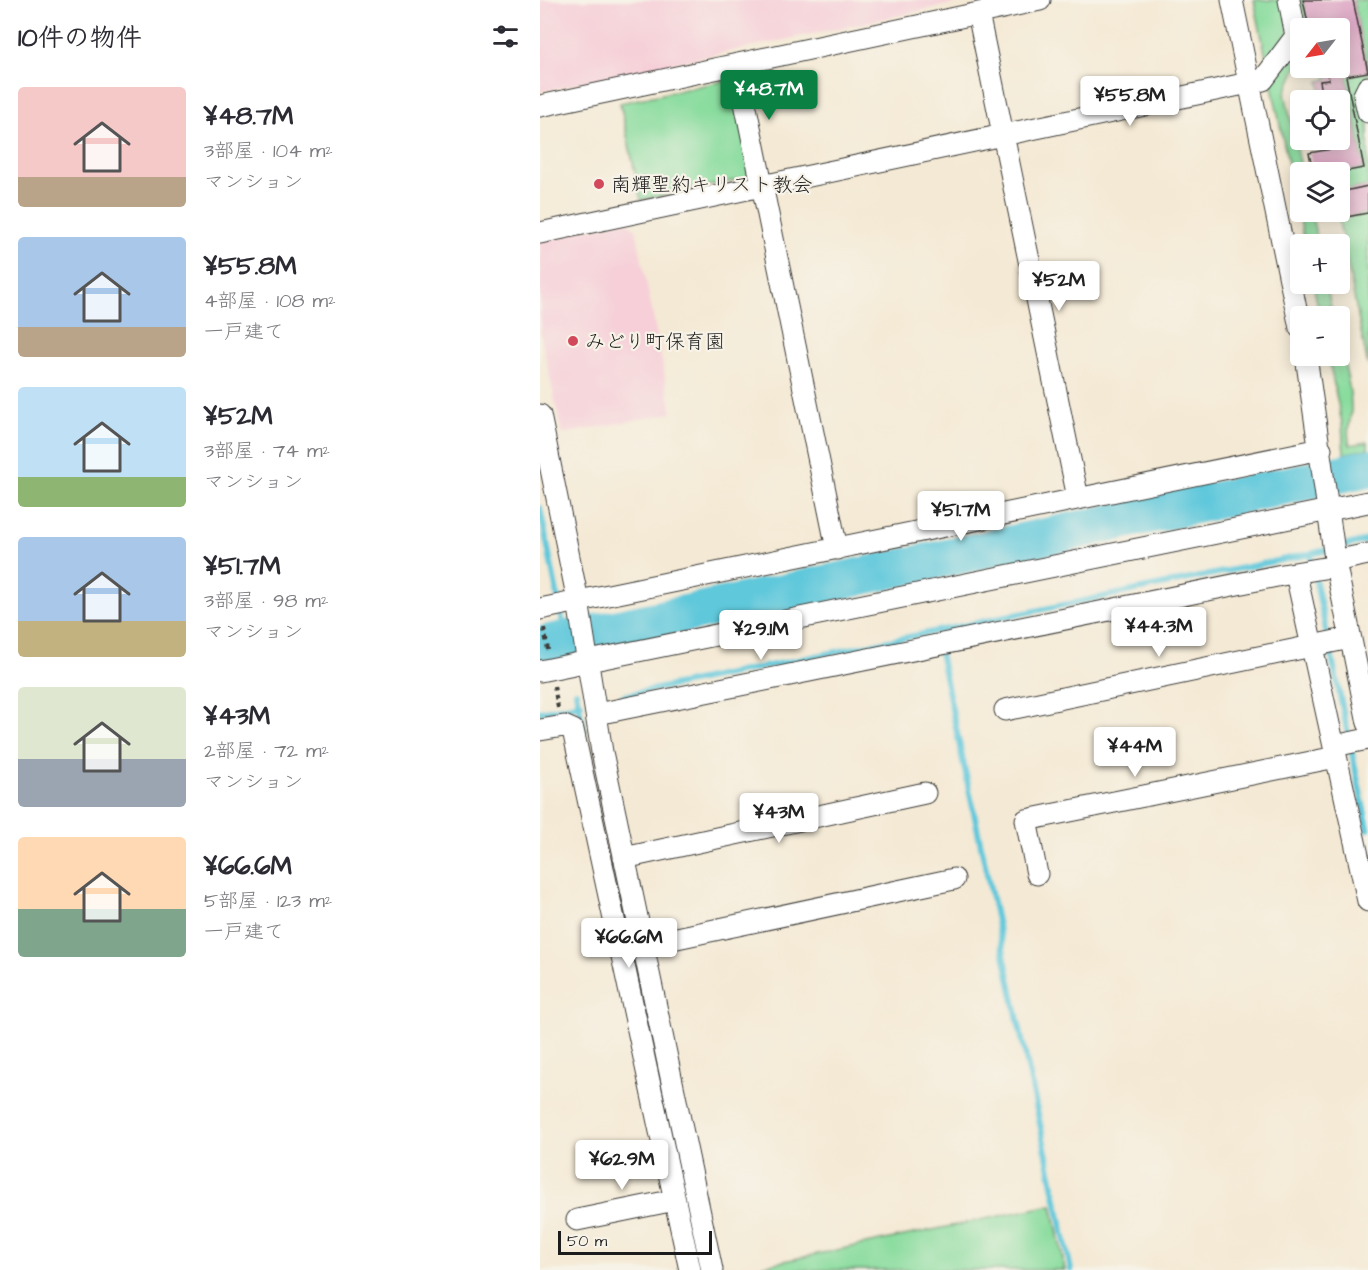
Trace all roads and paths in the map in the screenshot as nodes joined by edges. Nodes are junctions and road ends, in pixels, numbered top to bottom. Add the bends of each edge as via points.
1 (1040, 0) edge
2 (1232, 0) edge
3 (1289, 0) edge
4 (978, 13) junction
5 (737, 64) junction
6 (1250, 83) junction
7 (1368, 87) edge
8 (540, 106) edge
9 (1368, 112) edge
10 (1002, 134) junction
11 (763, 185) junction
12 (540, 233) edge
13 (1296, 306) edge
14 (1308, 366) edge
15 (540, 415) edge
16 (1321, 449) junction
17 (1326, 492) junction
18 (1078, 498) junction
19 (1368, 502) edge
20 (837, 549) junction
21 (1368, 554) edge
22 (1323, 562) junction
23 (555, 612) edge
24 (1329, 642) junction
25 (549, 651) dead end
26 (588, 656) junction
27 (540, 671) edge
28 (1005, 710) dead end
29 (1368, 723) edge
30 (587, 724) junction
31 (540, 730) edge
32 (1347, 745) edge
33 (925, 793) dead end
34 (624, 858) junction
35 (1037, 874) dead end
36 (954, 879) dead end
37 (1367, 890) edge
38 (632, 940) junction
39 (682, 1193) junction
40 (577, 1220) dead end
41 (690, 1270) edge
42 (712, 1270) edge

1 - 4 street
2 - 6 street
3 - 6 street via 1296,36 1263,80
4 - 5 street
4 - 10 street
5 - 8 street
5 - 11 street
6 - 10 street
6 - 13 street
7 - 9 street via 1364,95
10 - 11 street
10 - 18 street
11 - 12 street
11 - 20 street
14 - 16 street
15 - 23 street
16 - 17 street
16 - 18 street
17 - 19 street
17 - 22 street
17 - 26 street
18 - 20 street
20 - 23 street
21 - 22 street
22 - 24 street
22 - 24 street
22 - 30 street
23 - 25 path
23 - 26 street
24 - 28 street
24 - 29 street
24 - 32 street
26 - 27 street
26 - 30 street
30 - 31 street
30 - 34 street
30 - 38 street
32 - 35 street via 1026,820
32 - 37 street
33 - 34 street
34 - 38 street
36 - 38 street
38 - 39 street
39 - 40 street
39 - 41 street
39 - 42 street

